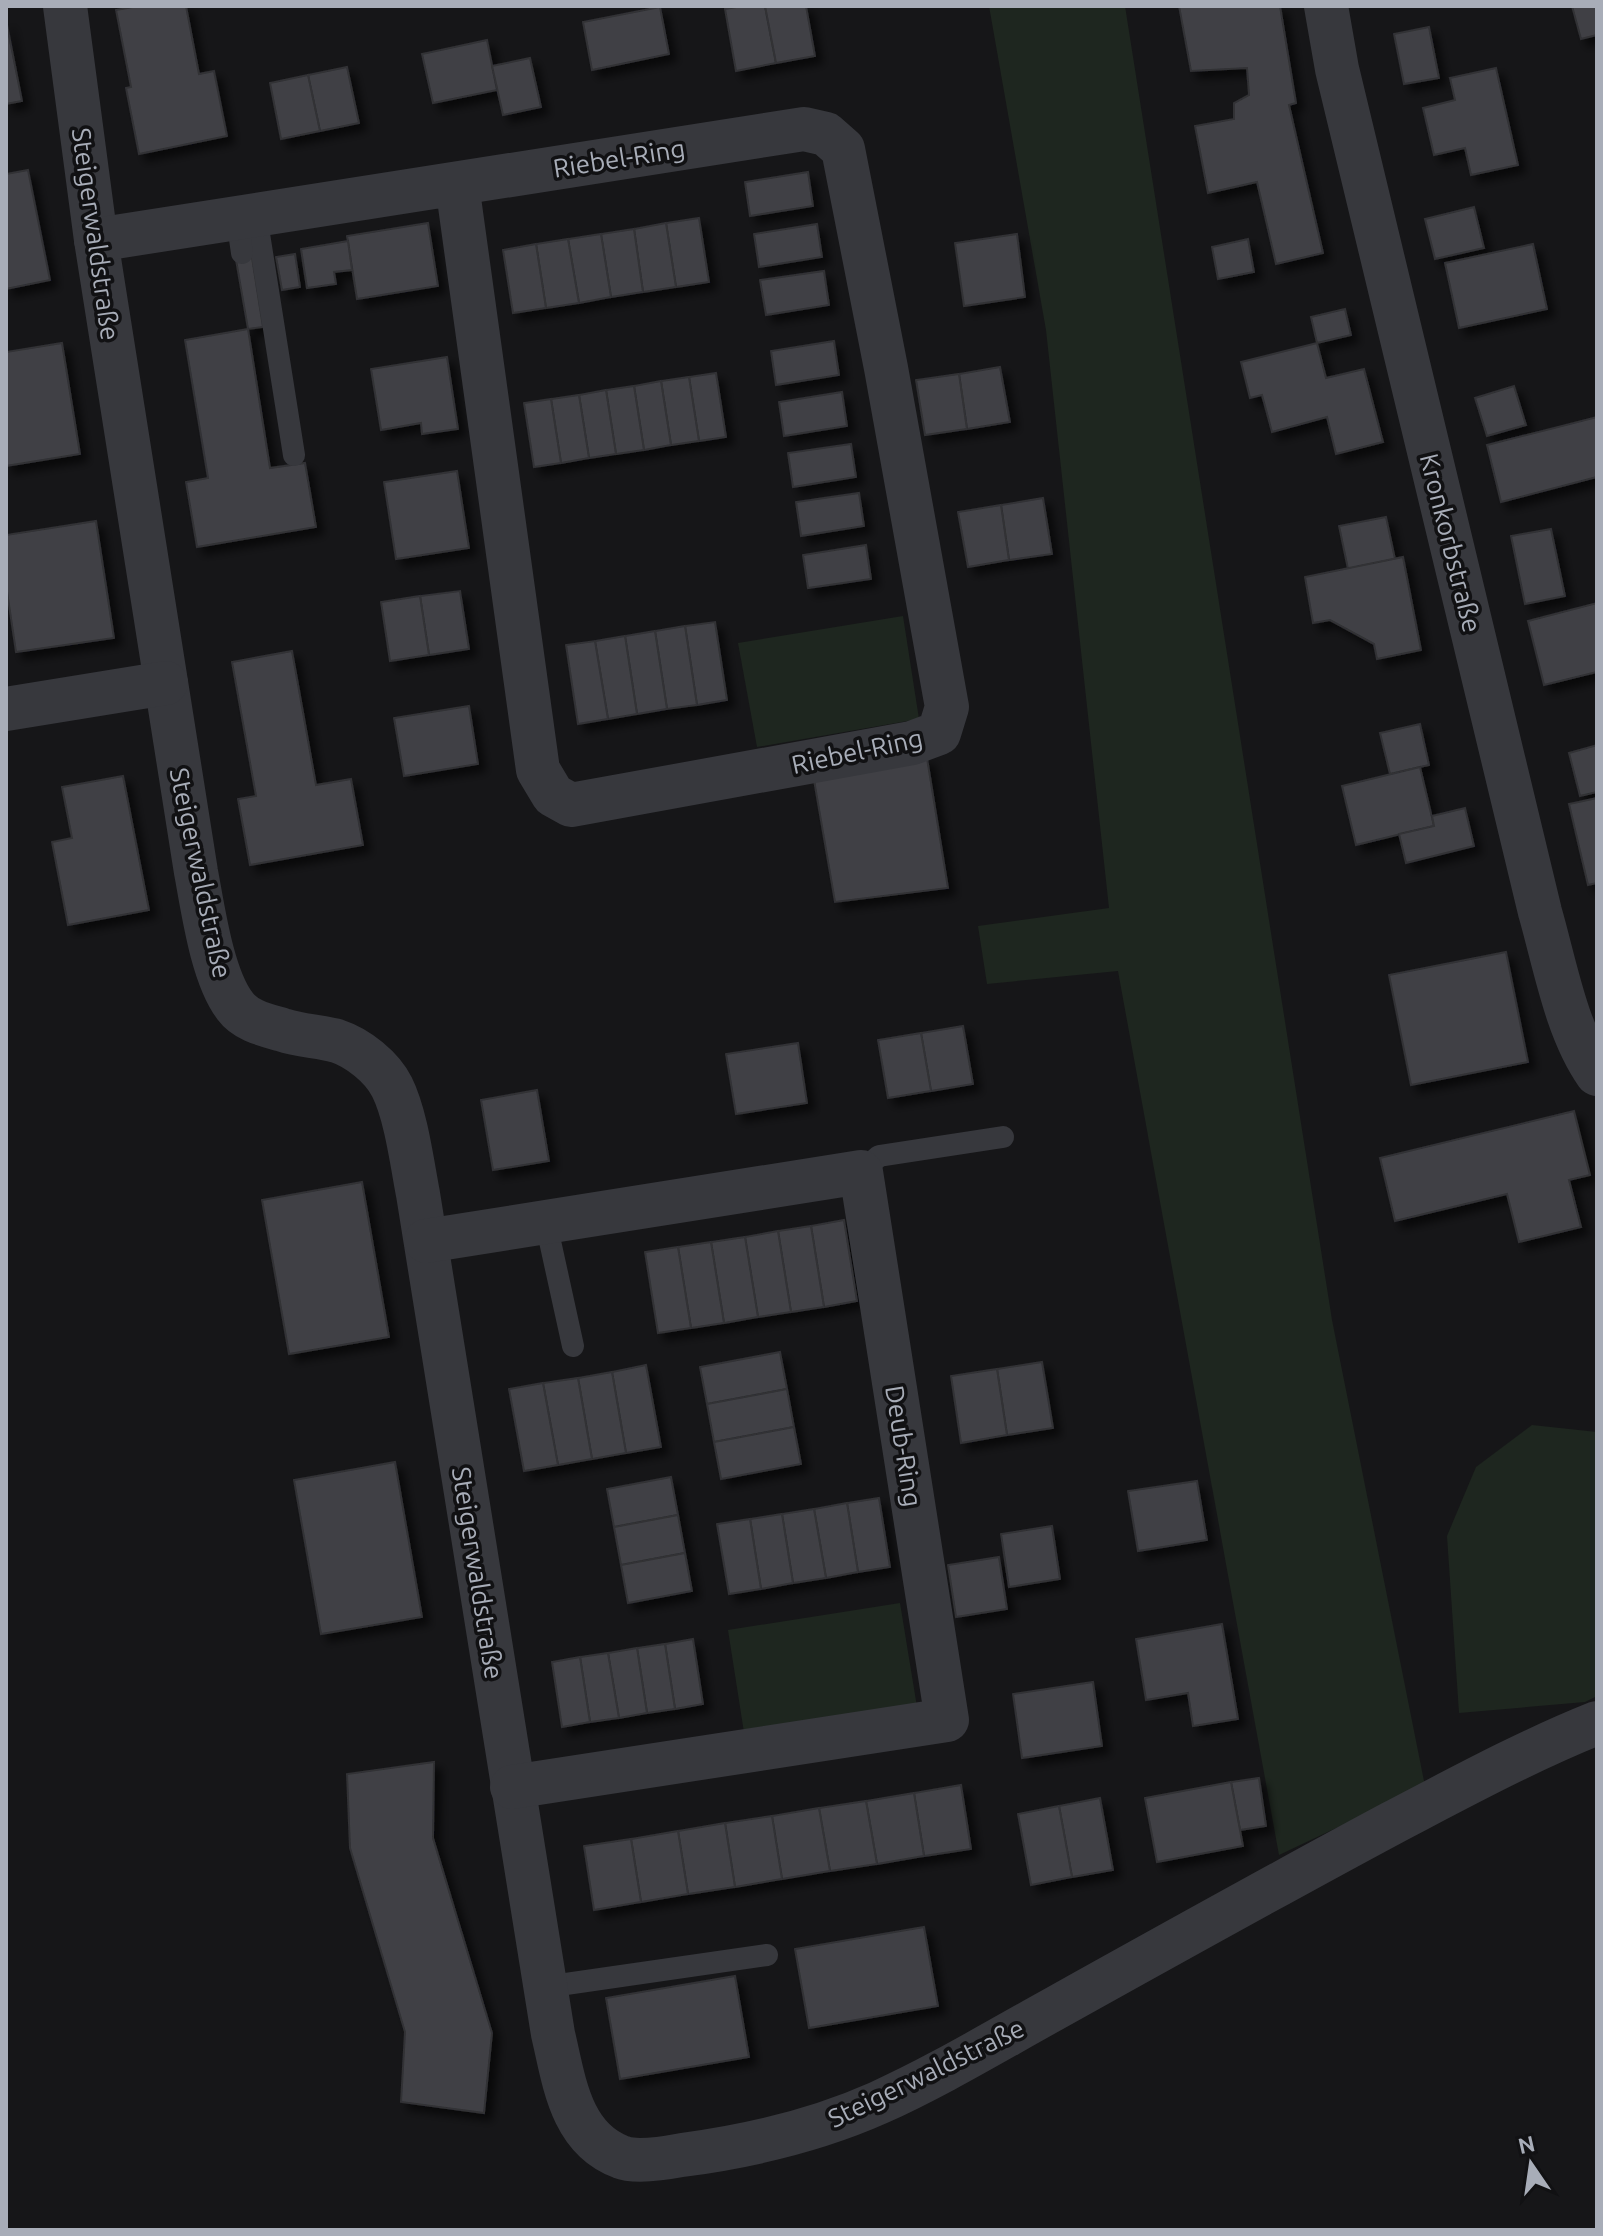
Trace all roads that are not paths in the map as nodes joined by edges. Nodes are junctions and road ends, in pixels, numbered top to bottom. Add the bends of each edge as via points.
1 (65, 6) edge
2 (1326, 6) edge
3 (457, 184) junction
4 (245, 229) junction
5 (96, 240) junction
6 (294, 455) dead end
7 (166, 683) junction
8 (6, 709) edge
9 (1597, 1074) edge
10 (1003, 1137) dead end
11 (861, 1172) junction
12 (546, 1223) junction
13 (426, 1241) junction
14 (573, 1346) dead end
15 (1597, 1723) edge
16 (512, 1787) junction
17 (767, 1955) dead end
18 (545, 1987) junction

1 - 5 street, Steigerwaldstraße
2 - 9 street, Kronkorbstraße via 1340,85 1540,912 1568,1011
3 - 3 street, Riebel-Ring via 804,129 826,134 843,149 947,707 939,733 912,743 571,805 553,795 538,770
3 - 4 street, Riebel-Ring
4 - 5 street, Riebel-Ring
4 - 6 lane
5 - 7 street, Steigerwaldstraße
7 - 8 street
7 - 13 street, Steigerwaldstraße via 196,872 225,991 236,1009 256,1022 337,1041 366,1055 391,1086 405,1128
10 - 11 lane via 879,1156
11 - 12 street
11 - 16 street, Deub-Ring via 947,1720
12 - 13 street
12 - 14 lane
13 - 16 street, Steigerwaldstraße
15 - 18 street, Steigerwaldstraße via 1362,1839 966,2058 833,2122 784,2137 658,2159 622,2158 591,2139 571,2107
16 - 18 street, Steigerwaldstraße
17 - 18 lane

